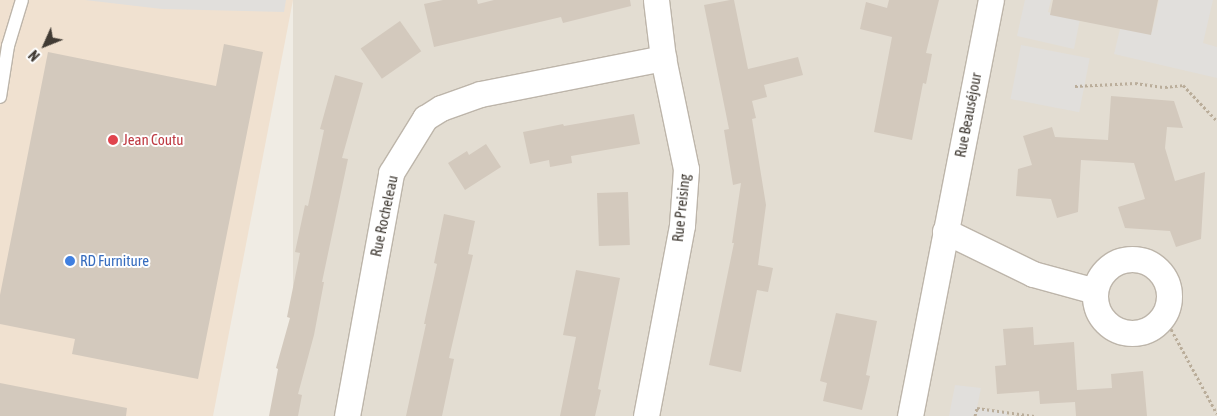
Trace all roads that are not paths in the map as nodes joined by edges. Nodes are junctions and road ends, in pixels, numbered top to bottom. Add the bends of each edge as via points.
1 (22, 0) edge
2 (656, 0) edge
3 (991, 0) edge
4 (663, 58) junction
5 (0, 97) edge
6 (944, 231) junction
7 (1095, 291) junction
8 (347, 416) edge
9 (646, 416) edge
10 (910, 416) edge

1 - 5 lane via 8,46
2 - 4 street, Rue Preising
3 - 6 street, Rue Beauséjour
4 - 8 street, Rue Rocheleau via 480,94 441,108 425,118 391,174
4 - 9 street, Rue Preising via 686,169 682,225
6 - 7 street via 1033,274
6 - 10 street, Rue Beauséjour
7 - 7 street via 1096,304 1103,319 1124,333 1137,334 1155,326 1164,316 1170,300 1169,286 1162,272 1145,260 1130,258 1117,261 1102,274

